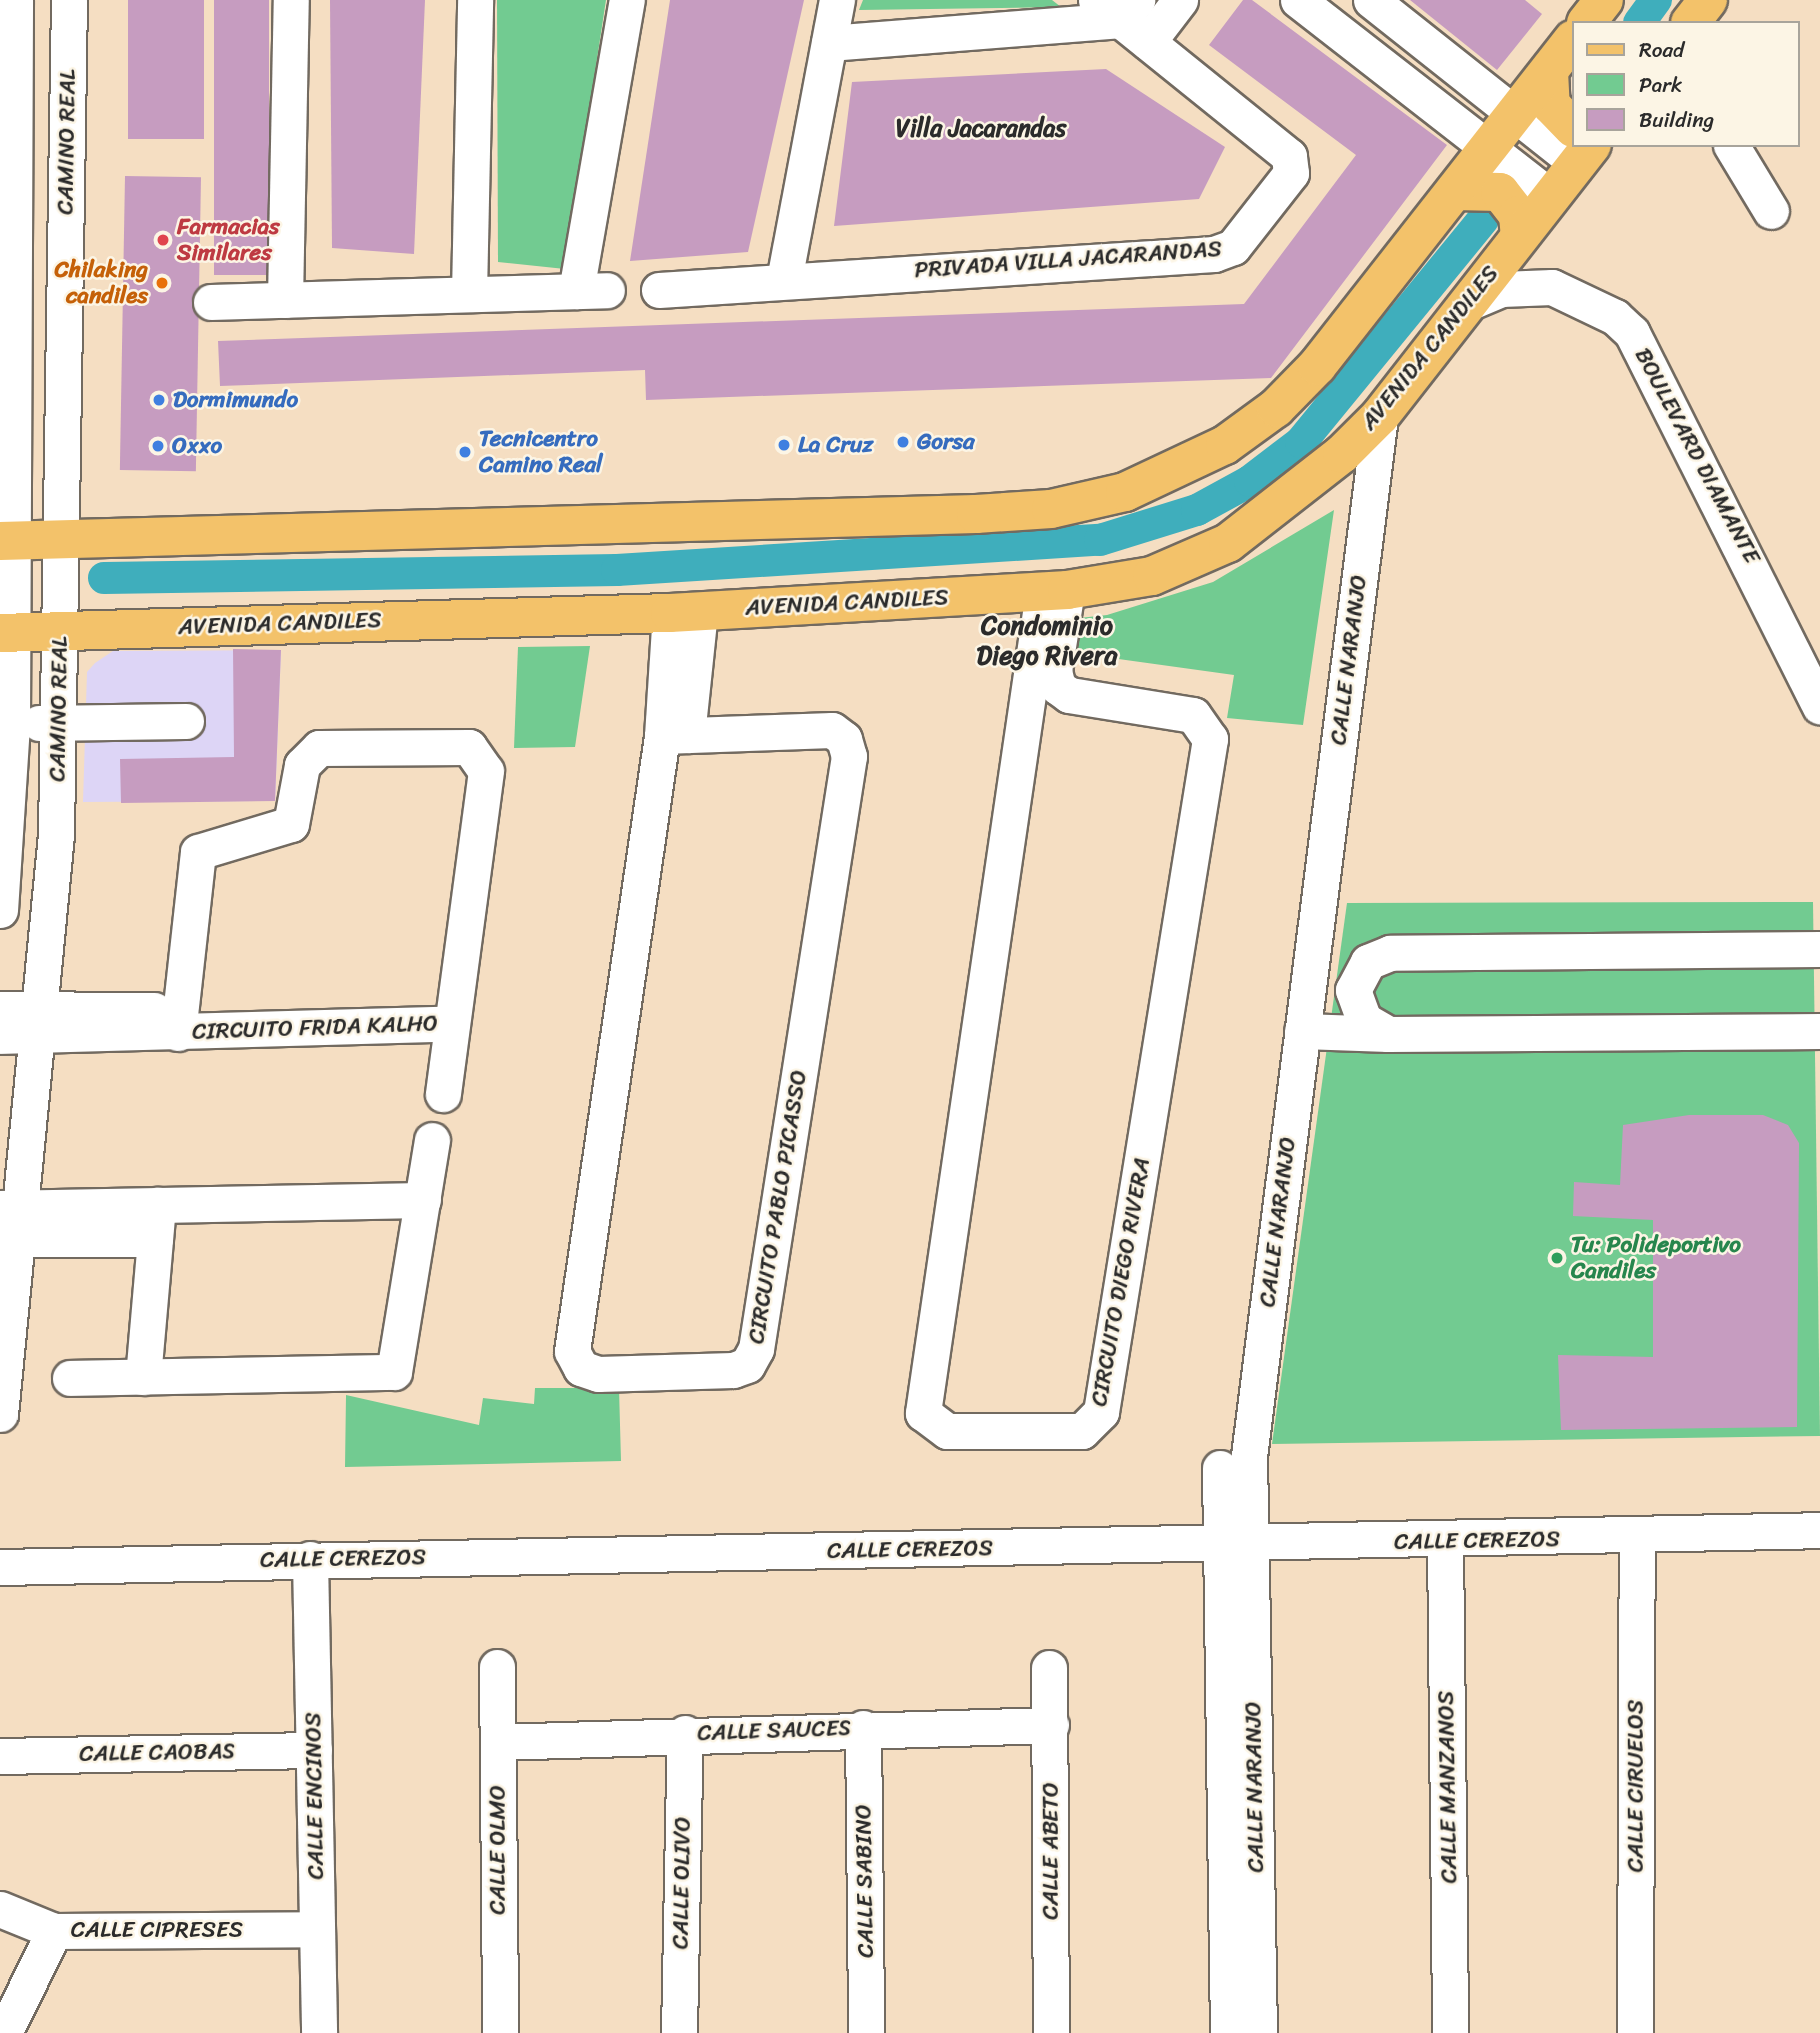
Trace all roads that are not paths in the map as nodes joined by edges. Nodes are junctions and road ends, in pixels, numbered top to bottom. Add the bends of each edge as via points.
1 (15, 0) edge
2 (69, 0) edge
3 (290, 0) edge
4 (475, 0) edge
5 (627, 0) edge
6 (837, 0) edge
7 (1180, 0) edge
8 (1298, 0) edge
9 (1371, 0) edge
10 (1604, 0) edge
11 (1708, 0) edge
12 (1118, 7) edge
13 (1588, 21) edge
14 (1692, 21) edge
15 (1572, 40) edge
16 (1148, 42) junction
17 (829, 43) junction
18 (1549, 72) junction
19 (1520, 118) junction
20 (67, 125) junction
21 (7, 126) edge
22 (1572, 139) edge
23 (1572, 144) edge
24 (1577, 147) edge
25 (1732, 147) edge
26 (1492, 154) junction
27 (1455, 191) junction
28 (1546, 193) junction
29 (1771, 211) dead end
30 (1520, 236) junction
31 (784, 280) junction
32 (659, 290) dead end
33 (469, 294) junction
34 (285, 300) junction
35 (211, 302) dead end
36 (1466, 304) junction
37 (1380, 416) junction
38 (61, 539) junction
39 (6, 540) edge
40 (1055, 591) junction
41 (685, 612) junction
42 (61, 630) junction
43 (6, 633) edge
44 (1820, 706) edge
45 (186, 720) dead end
46 (60, 723) junction
47 (6, 724) edge
48 (675, 735) junction
49 (0, 910) edge
50 (1820, 949) edge
51 (1311, 951) junction
52 (1390, 953) junction
53 (0, 1009) edge
54 (179, 1021) junction
55 (39, 1022) junction
56 (452, 1023) junction
57 (1302, 1031) junction
58 (1820, 1031) edge
59 (1388, 1034) junction
60 (0, 1036) edge
61 (443, 1094) dead end
62 (432, 1140) dead end
63 (423, 1200) junction
64 (156, 1222) junction
65 (10, 1223) edge
66 (143, 1377) junction
67 (70, 1378) dead end
68 (0, 1414) edge
69 (1220, 1468) dead end
70 (1820, 1530) edge
71 (1637, 1538) junction
72 (1445, 1541) junction
73 (1235, 1545) junction
74 (310, 1559) junction
75 (0, 1567) edge
76 (497, 1667) dead end
77 (1049, 1668) dead end
78 (1051, 1725) junction
79 (863, 1728) junction
80 (685, 1733) junction
81 (498, 1742) junction
82 (314, 1750) junction
83 (0, 1756) edge
84 (0, 1909) edge
85 (317, 1930) junction
86 (54, 1931) junction
87 (4, 2033) edge
88 (319, 2033) edge
89 (500, 2033) edge
90 (679, 2033) edge
91 (866, 2033) edge
92 (1051, 2033) edge
93 (1228, 2033) edge
94 (1259, 2033) edge
95 (1450, 2033) edge
96 (1635, 2033) edge

1 - 21 street, CAMINO REAL
2 - 20 street, CAMINO REAL
3 - 34 street
4 - 33 street
5 - 33 street via 592,290
6 - 17 street
7 - 16 street
8 - 26 street
9 - 19 street
10 - 13 main road
11 - 14 main road
12 - 16 street, PRIVADA VILLA JACARANDAS
12 - 17 street, PRIVADA VILLA JACARANDAS
15 - 18 main road
16 - 31 street, PRIVADA VILLA JACARANDAS via 1284,149 1293,164 1225,252
17 - 31 street
18 - 19 main road
18 - 22 main road via 1551,105
19 - 23 street
19 - 26 main road
20 - 21 street
20 - 38 street, CAMINO REAL
21 - 39 street, CAMINO REAL
24 - 28 main road, AVENIDA CANDILES
25 - 29 street
26 - 27 main road
26 - 28 street
27 - 30 main road via 1500,192 1518,215
27 - 38 main road via 1276,408 1225,446 1125,492 1051,509 976,514
28 - 30 main road, AVENIDA CANDILES
30 - 36 main road, AVENIDA CANDILES
31 - 32 street, PRIVADA VILLA JACARANDAS
33 - 34 street
34 - 35 street
36 - 37 main road, AVENIDA CANDILES
36 - 44 street, BOULEVARD DIAMANTE via 1501,289 1552,287 1615,317 1632,333
37 - 40 main road, AVENIDA CANDILES via 1298,492 1228,543 1152,576
37 - 51 street, CALLE NARANJO
38 - 39 main road
38 - 42 street, CAMINO REAL
39 - 43 street, CAMINO REAL
40 - 40 street, CIRCUITO DIEGO RIVERA via 923,1413 947,1431 1082,1431 1101,1412 1210,739 1193,715 1069,695 1058,687
40 - 41 main road, AVENIDA CANDILES
41 - 42 main road, AVENIDA CANDILES
41 - 48 street, CIRCUITO PABLO PICASSO
42 - 43 main road, AVENIDA CANDILES
42 - 46 street, CAMINO REAL
43 - 47 street, CAMINO REAL
45 - 46 street
46 - 47 street
46 - 55 street, CAMINO REAL
47 - 49 street, CAMINO REAL
48 - 48 street, CIRCUITO PABLO PICASSO via 572,1351 581,1368 597,1374 733,1370 747,1365 757,1349 849,755 844,739 832,730
50 - 52 street
51 - 52 street
51 - 57 street, CALLE NARANJO
52 - 59 street via 1368,962 1353,990 1364,1020
53 - 55 street, CIRCUITO FRIDA KALHO
54 - 55 street, CIRCUITO FRIDA KALHO
54 - 56 street, CIRCUITO FRIDA KALHO
54 - 56 street, CIRCUITO FRIDA KALHO via 198,852 291,824 302,765 319,748 469,747 486,771
55 - 60 street, CIRCUITO FRIDA KALHO
55 - 65 street, CAMINO REAL
56 - 61 street, CIRCUITO FRIDA KALHO
57 - 59 street
57 - 73 street, CALLE NARANJO
58 - 59 street
62 - 63 street
63 - 64 street
63 - 66 street via 394,1372
64 - 65 street
64 - 66 street
65 - 68 street, CAMINO REAL
66 - 67 street
69 - 73 street, CALLE NARANJO
70 - 71 street, CALLE CEREZOS
71 - 72 street, CALLE CEREZOS
71 - 96 street, CALLE CIRUELOS
72 - 73 street, CALLE CEREZOS
72 - 95 street, CALLE MANZANOS
73 - 74 street, CALLE CEREZOS
73 - 93 street, CALLE NARANJO
73 - 94 street, CALLE NARANJO
74 - 75 street, CALLE CEREZOS
74 - 82 street, CALLE ENCINOS
76 - 81 street, CALLE OLMO
77 - 78 street, CALLE ABETO
78 - 79 street, CALLE SAUCES
78 - 92 street, CALLE ABETO
79 - 80 street, CALLE SAUCES
79 - 91 street, CALLE SABINO
80 - 81 street, CALLE SAUCES
80 - 90 street, CALLE OLIVO
81 - 89 street, CALLE OLMO
82 - 83 street, CALLE CAOBAS
82 - 85 street, CALLE ENCINOS
84 - 86 street, CALLE CIPRESES
85 - 86 street, CALLE CIPRESES
85 - 88 street, CALLE ENCINOS
86 - 87 street

